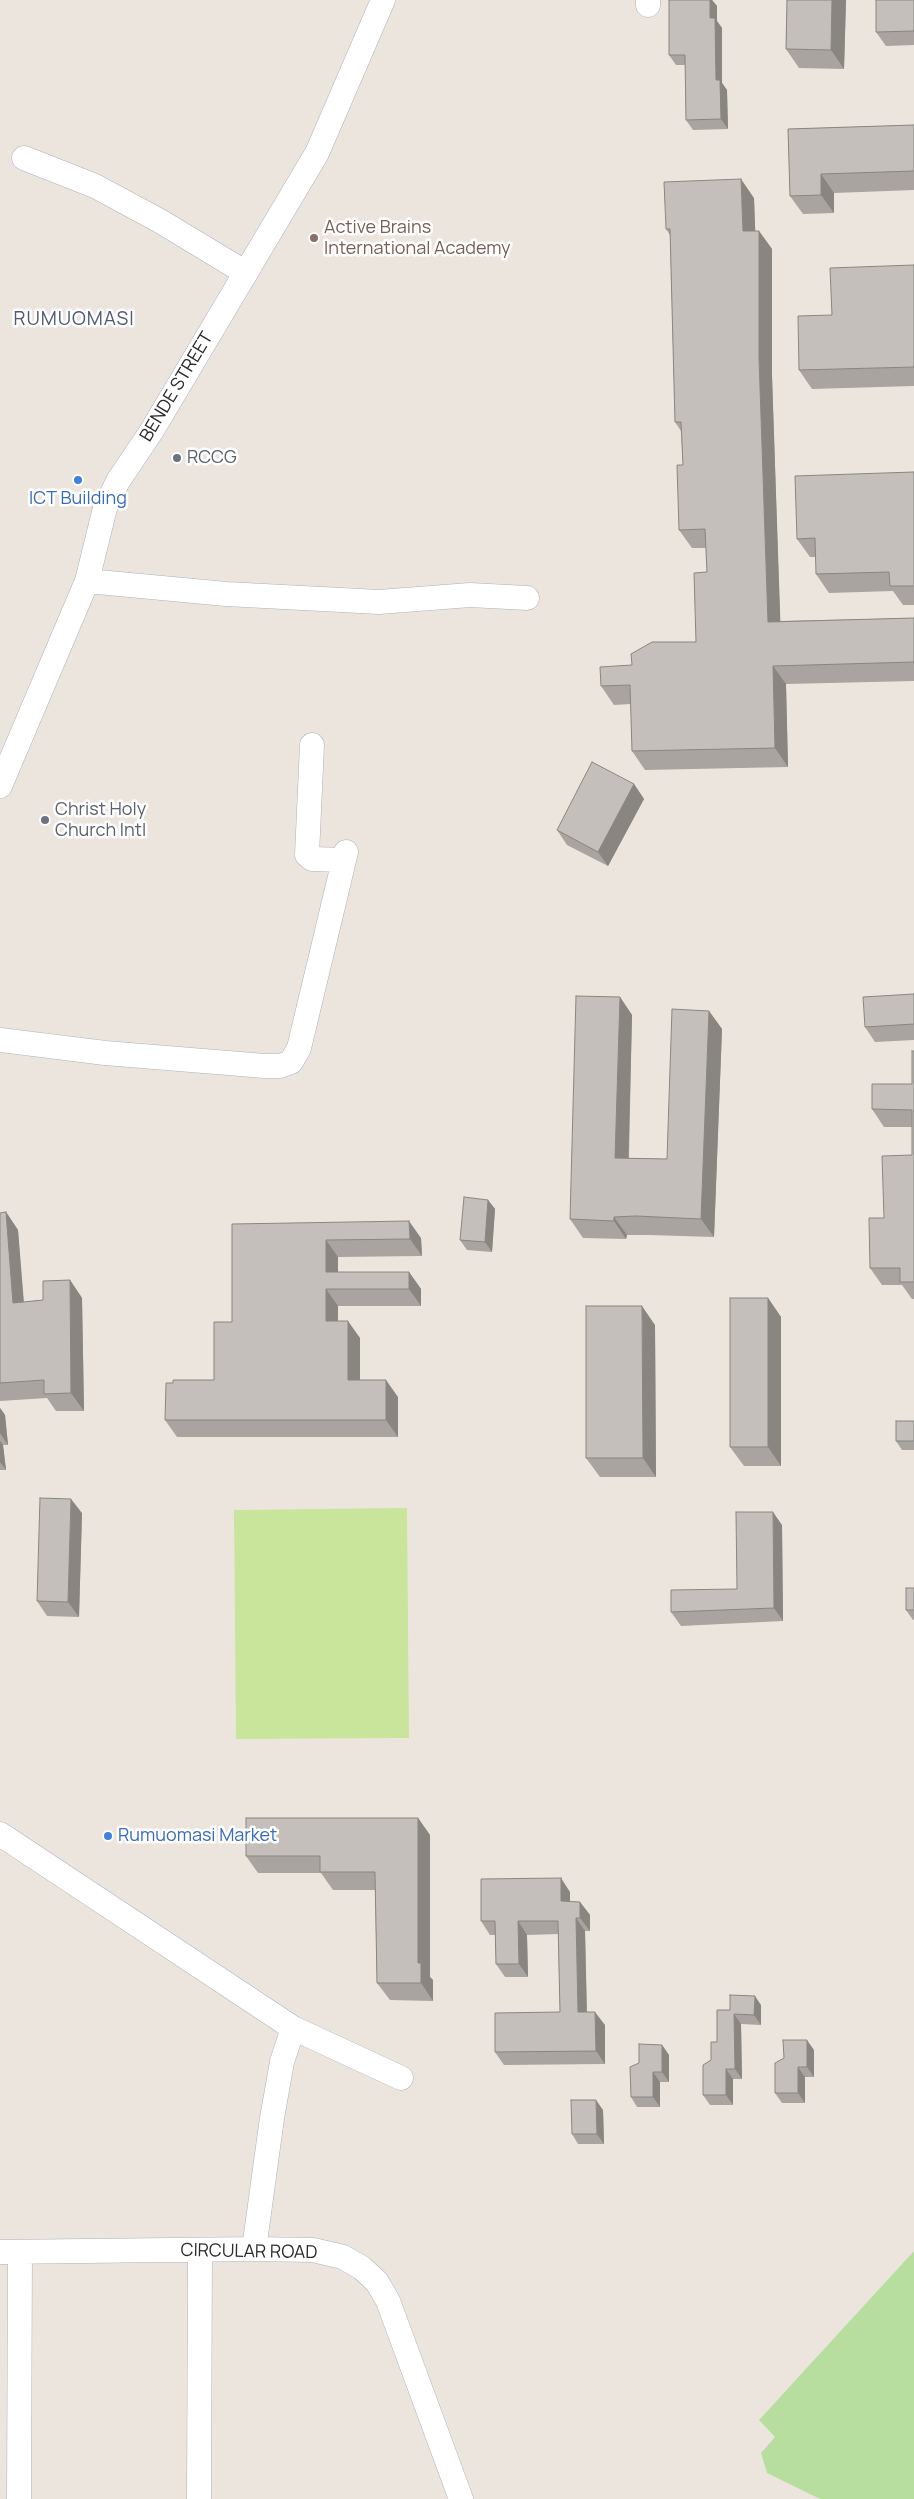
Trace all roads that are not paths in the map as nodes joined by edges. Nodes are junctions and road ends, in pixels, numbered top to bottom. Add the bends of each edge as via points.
1 (383, 0) edge
2 (24, 158) dead end
3 (246, 272) junction
4 (87, 581) junction
5 (526, 598) dead end
6 (312, 745) dead end
7 (0, 786) edge
8 (0, 1040) edge
9 (0, 1834) edge
10 (293, 2028) junction
11 (401, 2078) dead end
12 (254, 2249) junction
13 (200, 2251) junction
14 (10, 2252) edge
15 (10, 2456) edge
16 (19, 2499) edge
17 (199, 2499) edge
18 (461, 2499) edge

1 - 3 street, BENDE STREET via 317,153
2 - 3 street via 95,186
3 - 4 street, BENDE STREET via 151,432 118,481 105,508
4 - 5 street via 226,594 380,602 470,595
4 - 7 street, BENDE STREET
6 - 8 street via 307,855 312,859 345,856 299,1048 291,1062 265,1066 105,1053
9 - 10 street
10 - 11 street
10 - 12 street via 282,2062 272,2118
12 - 13 street, CIRCULAR ROAD
12 - 18 street, CIRCULAR ROAD via 313,2250 343,2257 377,2282 388,2301
13 - 14 street, CIRCULAR ROAD
13 - 17 street
14 - 15 street
15 - 16 street

